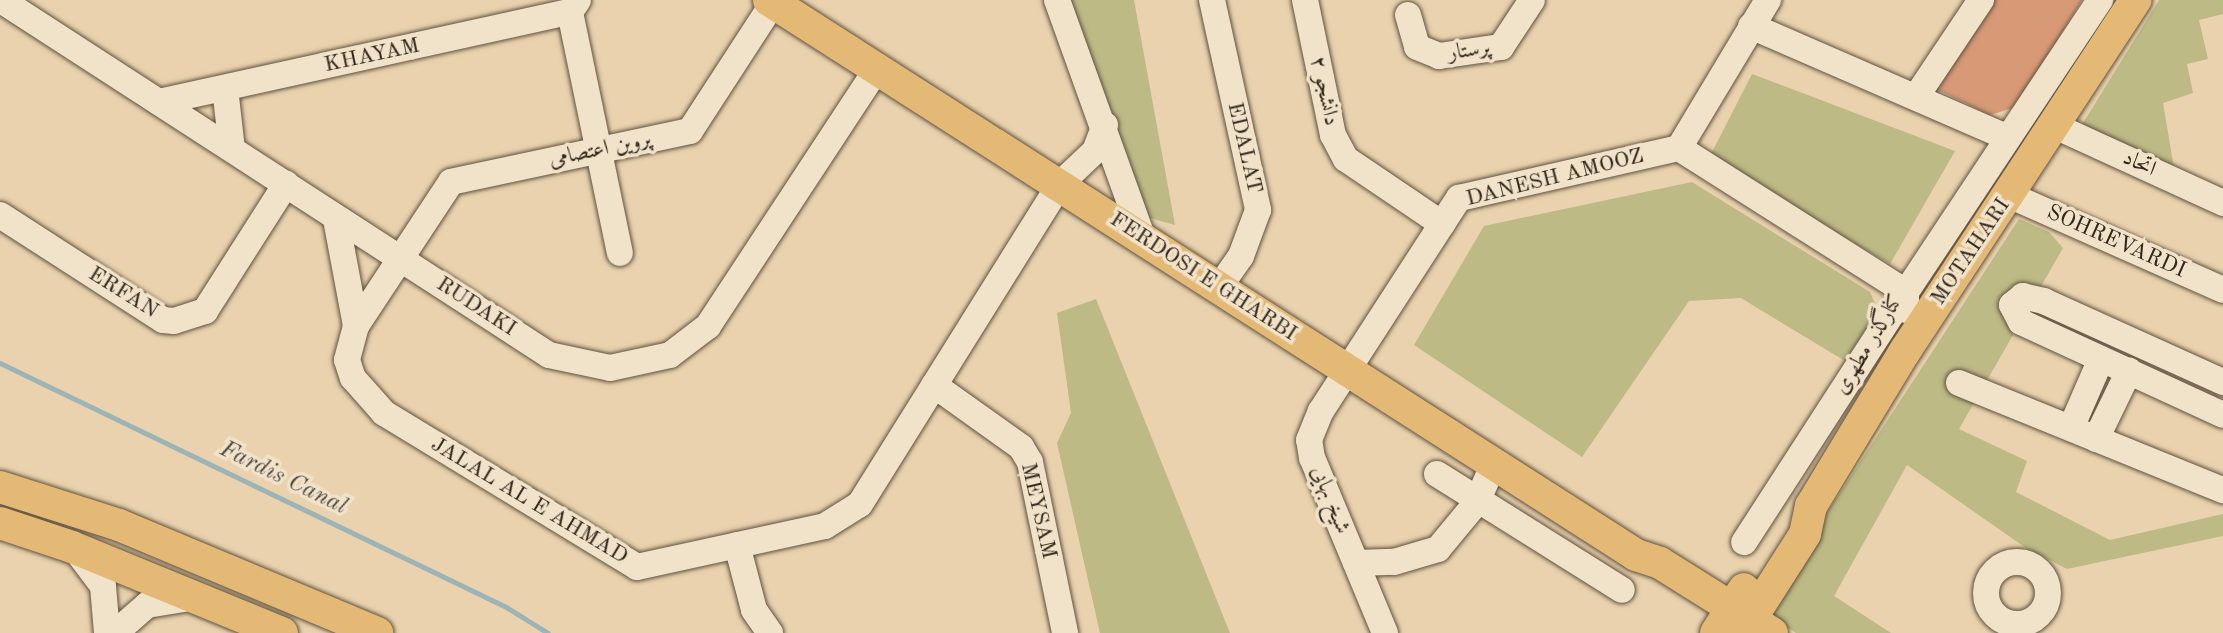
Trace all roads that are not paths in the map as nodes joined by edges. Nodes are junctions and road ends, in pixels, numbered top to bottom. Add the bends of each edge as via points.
1 (1, 0) edge
2 (1057, 0) edge
3 (1212, 0) edge
4 (1305, 0) edge
5 (1532, 0) edge
6 (1768, 0) edge
7 (1981, 0) edge
8 (2100, 0) edge
9 (2136, 0) edge
10 (772, 1) edge
11 (574, 6) edge
12 (1408, 15) dead end
13 (1751, 26) junction
14 (877, 69) junction
15 (225, 88) junction
16 (1916, 97) junction
17 (159, 102) junction
18 (1105, 125) junction
19 (2055, 126) junction
20 (2006, 137) junction
21 (1679, 148) junction
22 (232, 149) junction
23 (600, 150) junction
24 (286, 184) junction
25 (1059, 185) junction
26 (2009, 195) junction
27 (2223, 203) edge
28 (0, 215) edge
29 (336, 219) junction
30 (1442, 224) junction
31 (1143, 239) junction
32 (620, 253) dead end
33 (401, 259) junction
34 (1219, 288) junction
35 (2223, 290) edge
36 (1906, 292) junction
37 (356, 326) junction
38 (1905, 351) junction
39 (2101, 359) junction
40 (1347, 369) junction
41 (2129, 371) junction
42 (2223, 382) edge
43 (1959, 383) dead end
44 (934, 385) junction
45 (2223, 415) edge
46 (2071, 428) junction
47 (2096, 439) junction
48 (1494, 463) junction
49 (1437, 474) dead end
50 (0, 487) edge
51 (2223, 490) edge
52 (1477, 502) junction
53 (0, 523) edge
54 (1744, 542) dead end
55 (737, 545) junction
56 (72, 547) junction
57 (1356, 563) junction
58 (1622, 590) dead end
59 (196, 597) junction
60 (1739, 626) edge
61 (107, 633) edge
62 (115, 633) edge
63 (282, 633) edge
64 (377, 633) edge
65 (770, 633) edge
66 (1065, 633) edge
67 (1385, 633) edge

1 - 17 street, RUDAKI
2 - 18 street
3 - 34 street, EDALAT via 1258,210 1241,256
4 - 30 street, دانشجو ۲ via 1333,135 1346,159
5 - 12 street, پرستار via 1501,47 1439,56 1417,47
6 - 13 street
7 - 16 street
8 - 20 street
9 - 19 main road, MOTAHARI
10 - 14 main road, FERDOSI E GHARBI
10 - 23 street, پروین اعتصامی via 690,131
11 - 15 street, KHAYAM
11 - 23 street
13 - 16 street
13 - 21 street
14 - 25 main road, FERDOSI E GHARBI
14 - 33 street, RUDAKI via 708,326 670,355 610,368 549,355
15 - 17 street, KHAYAM
15 - 22 street
16 - 20 street
17 - 22 street, RUDAKI
18 - 25 street, JALAL AL E AHMAD via 1095,151
18 - 31 street
19 - 26 main road, MOTAHARI
19 - 27 street, اتحاد
20 - 36 street
21 - 30 street, DANESH AMOOZ via 1459,198
21 - 36 street, کنارگذر مطهری
22 - 24 street, RUDAKI
23 - 32 street
23 - 33 street, پروین اعتصامی via 451,182
24 - 28 street, ERFAN via 205,311 174,321 163,320
24 - 29 street, RUDAKI
25 - 31 main road, FERDOSI E GHARBI
25 - 44 street, JALAL AL E AHMAD
26 - 35 street, SOHREVARDI
26 - 38 main road, MOTAHARI
29 - 33 street, RUDAKI
29 - 37 street
30 - 40 street, DANESH AMOOZ
31 - 34 main road, FERDOSI E GHARBI
33 - 37 street, JALAL AL E AHMAD
34 - 40 main road, FERDOSI E GHARBI
36 - 38 street
36 - 54 street, کنارگذر مطهری
37 - 55 street, JALAL AL E AHMAD via 347,360 353,378 384,413 637,567
38 - 60 main road, MOTAHARI via 1811,506 1790,523
39 - 41 street
39 - 42 street via 2021,322 2012,305 2023,296 2044,301
39 - 46 street
40 - 48 main road, FERDOSI E GHARBI
40 - 57 street, شیخ بهایی via 1309,440
41 - 45 street
41 - 47 street
43 - 46 street
44 - 55 street, JALAL AL E AHMAD via 860,504 825,526
44 - 66 street, MEYSAM via 1021,447 1030,462
46 - 47 street
47 - 51 street
48 - 52 street
48 - 60 main road, FERDOSI E GHARBI via 1636,555 1660,563
49 - 52 street
50 - 64 main road via 119,525
52 - 57 street via 1438,549 1394,562
52 - 58 street
53 - 56 main road
55 - 65 street via 754,610
56 - 59 main road
56 - 61 street via 103,586
57 - 67 street, شیخ بهایی
59 - 62 street via 147,605
59 - 63 main road

